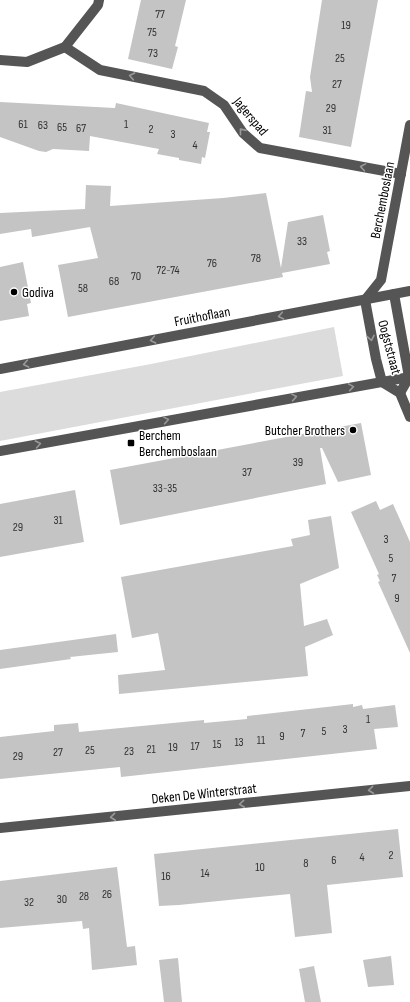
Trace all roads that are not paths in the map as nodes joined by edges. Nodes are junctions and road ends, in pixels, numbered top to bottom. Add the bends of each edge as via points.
1 (99, 0) edge
2 (65, 47) junction
3 (0, 60) edge
4 (410, 125) edge
5 (402, 174) junction
6 (380, 280) junction
7 (410, 291) edge
8 (394, 294) junction
9 (365, 300) junction
10 (0, 369) edge
11 (409, 377) edge
12 (382, 382) junction
13 (400, 393) junction
14 (410, 417) edge
15 (0, 451) edge
16 (410, 786) edge
17 (0, 828) edge

1 - 2 street via 98,5
2 - 3 street via 27,62
5 -> 2 street, Jagerspad via 260,148 243,133 224,105 204,91 100,70
4 - 5 street, Berchemboslaan
5 - 6 street, Berchemboslaan
6 - 8 street
6 - 9 street, Berchemboslaan
7 - 8 street, Fruithoflaan
8 - 9 street, Fruithoflaan
8 - 11 street, Oogststraat
9 -> 10 street, Fruithoflaan
9 -> 12 street, Oogststraat
11 - 12 street
11 - 13 street, Oogststraat
12 - 13 street, Oogststraat
15 -> 12 street
13 - 14 street, Oogststraat
16 -> 17 street, Deken De Winterstraat

